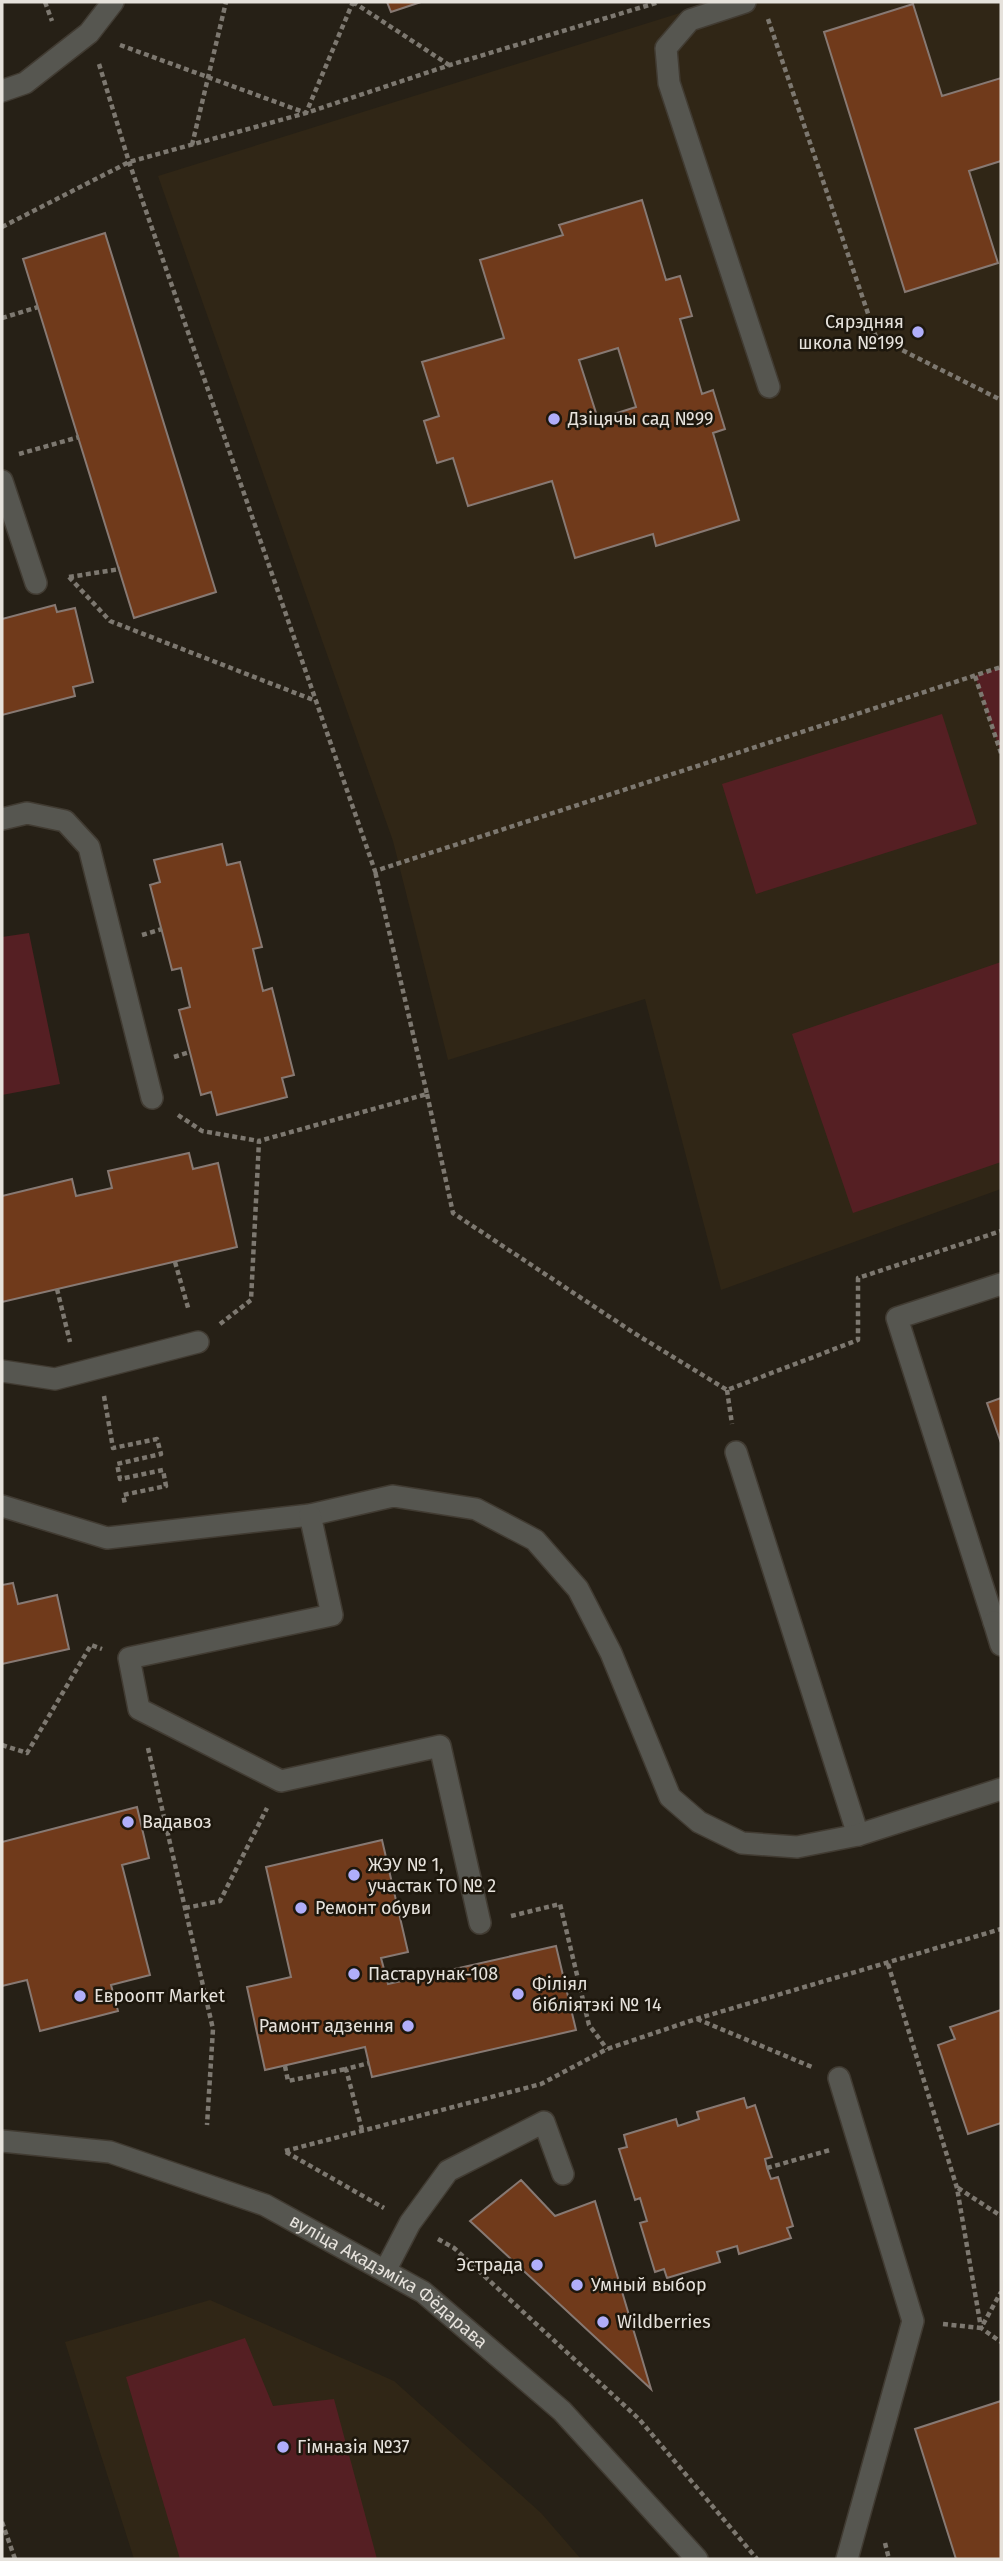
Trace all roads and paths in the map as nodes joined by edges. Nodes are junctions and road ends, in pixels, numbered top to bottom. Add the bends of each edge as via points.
1 (111, 2) edge
2 (226, 2) edge
3 (353, 2) edge
4 (659, 2) edge
5 (745, 2) edge
6 (767, 15) dead end
7 (89, 33) junction
8 (450, 65) junction
9 (206, 77) junction
10 (2, 91) edge
11 (306, 113) junction
12 (192, 145) junction
13 (129, 162) junction
14 (2, 227) edge
15 (38, 307) dead end
16 (2, 318) edge
17 (769, 387) dead end
18 (1001, 400) edge
19 (79, 437) dead end
20 (15, 455) dead end
21 (2, 481) edge
22 (120, 569) dead end
23 (69, 578) junction
24 (36, 583) joint
25 (1001, 667) edge
26 (975, 676) junction
27 (316, 701) junction
28 (1001, 753) edge
29 (2, 819) edge
30 (375, 871) junction
31 (426, 1094) junction
32 (152, 1098) dead end
33 (202, 1131) dead end
34 (259, 1141) junction
35 (1001, 1231) edge
36 (175, 1262) dead end
37 (1001, 1284) edge
38 (57, 1289) dead end
39 (198, 1342) junction
40 (99, 1368) junction
41 (2, 1371) edge
42 (78, 1373) junction
43 (736, 1452) dead end
44 (123, 1495) dead end
45 (2, 1506) edge
46 (310, 1515) junction
47 (998, 1621) edge
48 (1001, 1645) edge
49 (129, 1658) junction
50 (139, 1709) junction
51 (2, 1745) edge
52 (281, 1781) junction
53 (1001, 1789) edge
54 (858, 1835) junction
55 (186, 1908) junction
56 (480, 1923) joint
57 (1001, 1929) edge
58 (888, 1964) junction
59 (696, 2019) junction
60 (607, 2049) junction
61 (369, 2063) dead end
62 (285, 2066) dead end
63 (346, 2069) junction
64 (839, 2078) joint
65 (207, 2125) dead end
66 (362, 2131) junction
67 (2, 2141) edge
68 (858, 2142) junction
69 (767, 2168) dead end
70 (563, 2174) dead end
71 (957, 2188) junction
72 (1001, 2216) edge
73 (410, 2223) junction
74 (385, 2271) junction
75 (1001, 2292) edge
76 (939, 2324) dead end
77 (981, 2328) junction
78 (1001, 2342) edge
79 (2, 2522) edge
80 (15, 2559) edge
81 (697, 2559) edge
82 (757, 2559) edge
83 (846, 2559) edge

1 - 7 street
2 - 9 path
3 - 8 path
3 - 11 path
4 - 8 path
5 - 17 street via 690,20 666,48 669,83
6 - 18 path via 876,337
7 - 9 path
7 - 10 street via 25,83
7 - 13 path
8 - 11 path
9 - 11 path
9 - 12 path
11 - 12 path
12 - 13 path
13 - 14 path
13 - 27 path
15 - 16 path
19 - 20 path
21 - 24 street
22 - 23 path
23 - 24 path
23 - 27 path via 110,621
25 - 26 path
26 - 28 path
26 - 30 path
27 - 30 path
29 - 32 street via 27,813 65,821 89,847
30 - 31 path
31 - 34 path
31 - 35 path via 453,1213 727,1390 858,1340 858,1278
33 - 34 path
34 - 39 path via 251,1300
36 - 39 path
37 - 47 street via 897,1318
38 - 42 path
39 - 40 street
40 - 42 street
40 - 44 path via 113,1448 158,1439 161,1454 117,1464 120,1479 163,1470 166,1486
41 - 42 street via 55,1379
43 - 54 street
45 - 46 street via 107,1538
46 - 49 street via 332,1615
46 - 54 street via 393,1496 476,1509 535,1540 578,1589 611,1653 670,1797 699,1822 742,1843 797,1847
47 - 48 street
49 - 50 street
49 - 51 path via 91,1645 27,1753
50 - 52 street
50 - 55 path
52 - 55 path via 220,1901
52 - 56 street via 440,1745
53 - 54 street
55 - 65 path via 213,2029
56 - 60 path via 561,1904 589,2025
57 - 58 path
58 - 59 path
58 - 71 path
59 - 60 path
59 - 64 path
60 - 66 path via 541,2084
61 - 63 path
62 - 63 path via 288,2081
63 - 66 path
64 - 68 street
66 - 73 path via 285,2151
67 - 74 street, вуліца Акадэміка Фёдарава via 110,2152 265,2205
68 - 69 path
68 - 83 street via 913,2321
70 - 73 street via 544,2122 448,2171
71 - 72 path
71 - 77 path
73 - 74 street
73 - 82 path via 454,2248 639,2419
74 - 81 street, вуліца Акадэміка Фёдарава via 423,2292 562,2411
75 - 77 path
76 - 77 path
77 - 78 path
79 - 80 path

